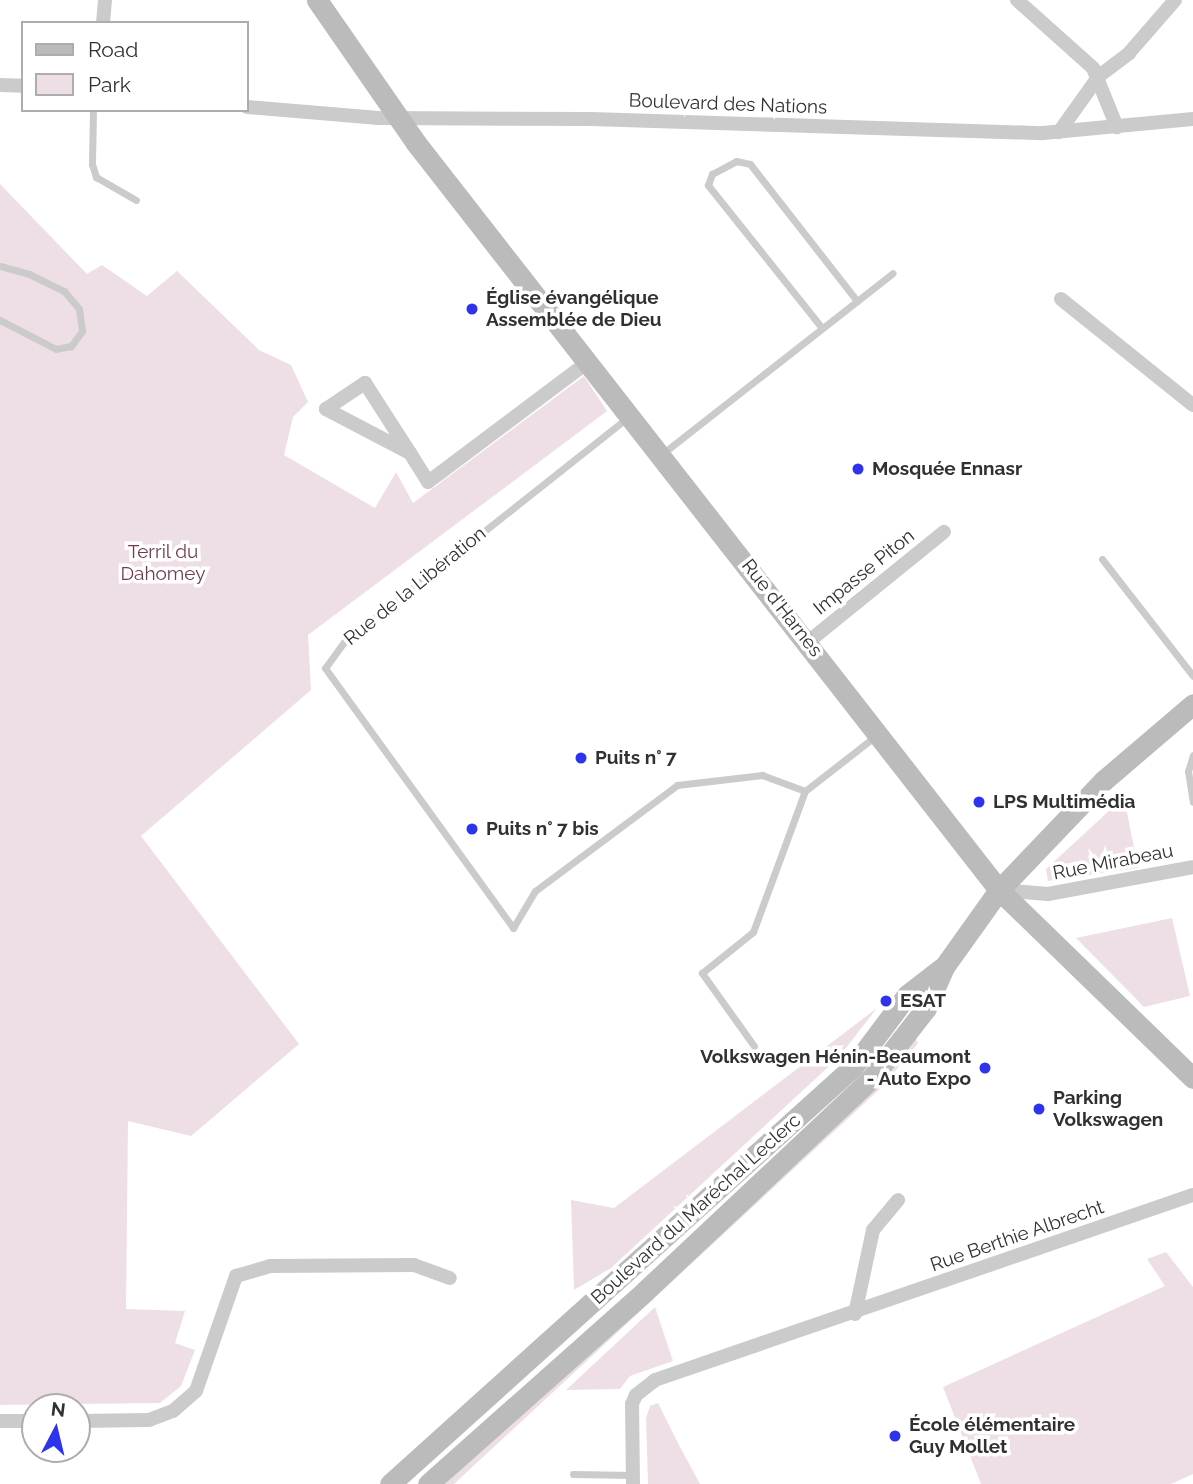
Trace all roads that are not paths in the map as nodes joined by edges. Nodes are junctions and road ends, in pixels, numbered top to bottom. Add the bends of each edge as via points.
1 (105, 0) edge
2 (317, 0) edge
3 (1017, 0) edge
4 (1175, 0) edge
5 (103, 21) edge
6 (1099, 76) junction
7 (0, 85) edge
8 (21, 86) edge
9 (248, 107) edge
10 (93, 112) edge
11 (396, 116) junction
12 (1193, 119) edge
13 (1117, 127) junction
14 (1059, 132) junction
15 (136, 200) dead end
16 (0, 267) edge
17 (893, 274) dead end
18 (1060, 299) dead end
19 (858, 301) junction
20 (0, 320) edge
21 (822, 328) junction
22 (589, 361) junction
23 (1193, 405) edge
24 (631, 415) junction
25 (410, 453) junction
26 (661, 454) junction
27 (944, 532) dead end
28 (1102, 559) dead end
29 (808, 642) junction
30 (1193, 676) edge
31 (1193, 704) edge
32 (880, 733) junction
33 (1193, 755) edge
34 (805, 791) junction
35 (1193, 802) edge
36 (1193, 867) edge
37 (999, 890) junction
38 (944, 967) junction
39 (754, 1046) dead end
40 (1193, 1078) edge
41 (1193, 1195) edge
42 (898, 1200) dead end
43 (450, 1278) dead end
44 (855, 1314) junction
45 (0, 1421) edge
46 (21, 1421) edge
47 (91, 1421) edge
48 (573, 1474) dead end
49 (633, 1479) edge
50 (390, 1484) edge
51 (428, 1484) edge

1 - 5 street
2 - 11 main road
3 - 6 street
4 - 6 street via 1129,53
6 - 13 street
6 - 14 street
7 - 8 street
9 - 11 street, Boulevard des Nations
10 - 15 lane via 96,177
11 - 14 street, Boulevard des Nations
11 - 22 main road, Rue d'Harnes
12 - 13 street, Boulevard des Nations
13 - 14 street, Boulevard des Nations
16 - 20 lane via 29,274 64,291 82,319 82,331 71,346 56,349
17 - 19 lane
18 - 23 street
19 - 21 lane
19 - 21 lane via 750,164 736,161 712,174 708,185
21 - 26 lane
22 - 24 main road, Rue d'Harnes
22 - 25 street via 428,482
24 - 26 main road, Rue d'Harnes
24 - 34 lane, Rue de la Libération via 344,642 325,668 513,928 536,891 677,785 762,775
25 - 25 street via 374,435 326,409 365,383
26 - 29 main road, Rue d'Harnes
27 - 29 street, Impasse Piton
28 - 30 lane
29 - 32 main road, Rue d'Harnes
31 - 37 main road via 1103,780
32 - 34 lane
32 - 37 main road, Rue d'Harnes
33 - 35 lane via 1188,771
34 - 39 lane via 753,932 702,973
36 - 37 street, Rue Mirabeau via 1048,894
37 - 38 main road
37 - 40 main road, Rue d'Harnes
38 - 50 main road, Boulevard du Maréchal Leclerc via 907,995 853,1067
38 - 51 main road, Boulevard du Maréchal Leclerc via 926,1008 870,1080 605,1328
41 - 44 street, Rue Berthie Albrecht
42 - 44 street via 873,1230
43 - 47 street via 414,1265 270,1266 236,1276 196,1391 173,1411 149,1420
44 - 49 street, Rue Berthie Albrecht via 644,1386 632,1404
45 - 46 street
48 - 49 lane

